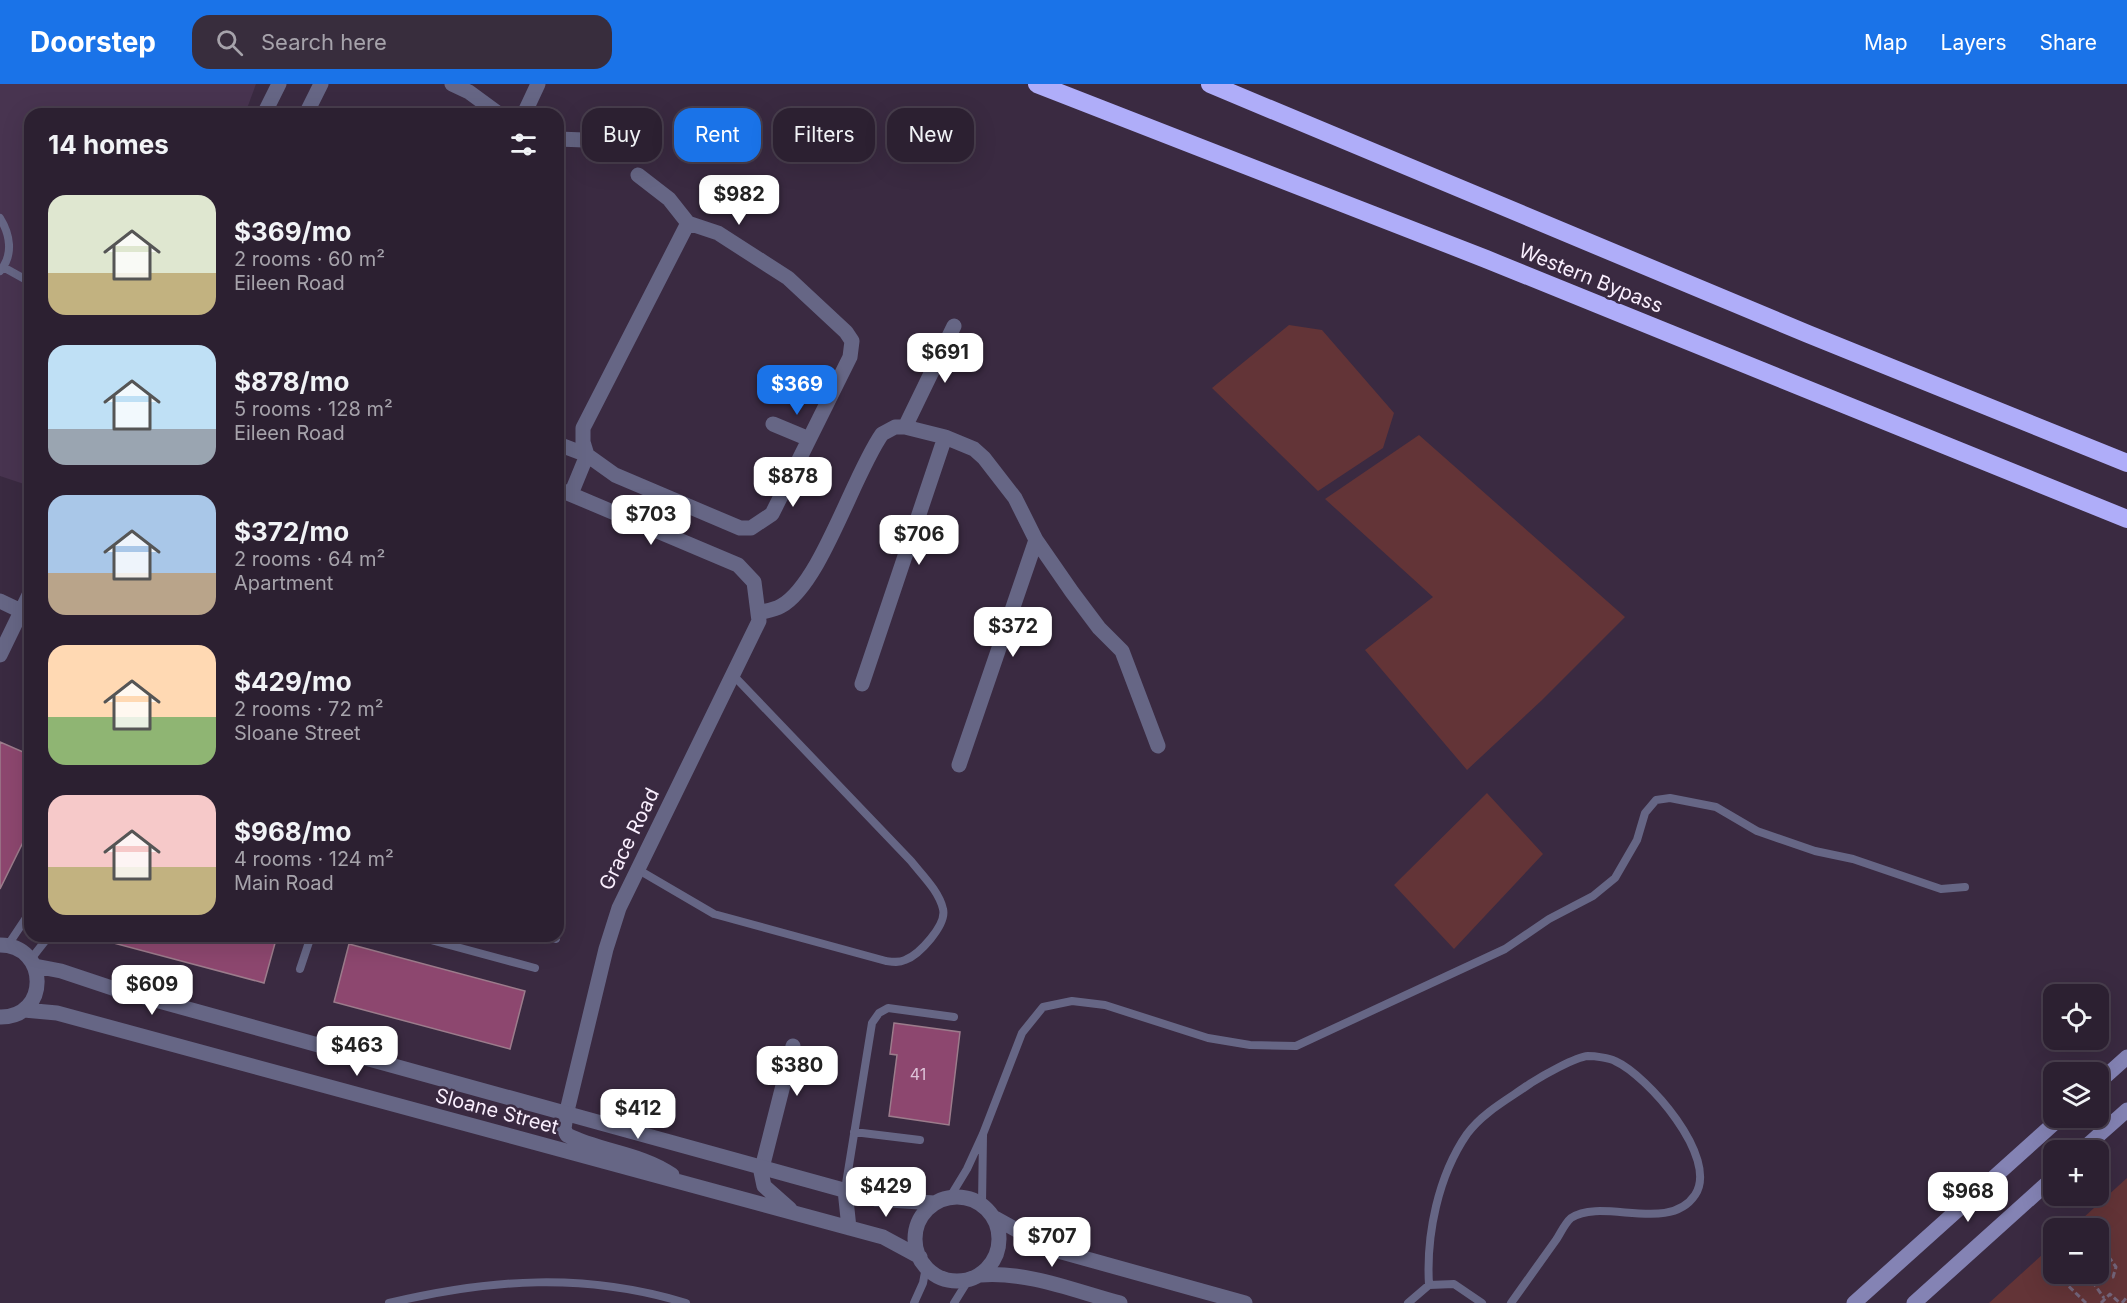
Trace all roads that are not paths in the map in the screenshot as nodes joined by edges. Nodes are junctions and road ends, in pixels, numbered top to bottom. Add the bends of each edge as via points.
1 (279, 84) edge
2 (321, 84) edge
3 (452, 84) edge
4 (538, 84) edge
5 (1037, 84) edge
6 (1210, 84) edge
7 (267, 108) edge
8 (309, 108) edge
9 (492, 108) edge
10 (527, 108) edge
11 (564, 139) edge
12 (582, 140) edge
13 (638, 175) dead end
14 (0, 218) edge
15 (688, 223) junction
16 (2, 269) edge
17 (24, 279) edge
18 (954, 326) dead end
19 (773, 424) dead end
20 (905, 427) junction
21 (945, 437) junction
22 (808, 439) junction
23 (564, 446) edge
24 (587, 455) junction
25 (2127, 463) edge
26 (565, 491) edge
27 (2127, 519) edge
28 (1036, 540) junction
29 (0, 601) edge
30 (24, 604) edge
31 (21, 610) junction
32 (758, 613) junction
33 (2, 645) edge
34 (733, 675) junction
35 (862, 684) dead end
36 (1158, 746) dead end
37 (959, 765) dead end
38 (637, 869) junction
39 (1965, 887) dead end
40 (24, 920) edge
41 (45, 942) edge
42 (309, 942) edge
43 (438, 942) edge
44 (4, 945) edge
45 (33, 962) junction
46 (536, 968) dead end
47 (300, 969) dead end
48 (24, 1010) junction
49 (0, 1017) edge
50 (954, 1017) dead end
51 (793, 1046) dead end
52 (2127, 1057) edge
53 (2109, 1073) edge
54 (2127, 1110) edge
55 (567, 1115) junction
56 (2049, 1128) edge
57 (854, 1132) junction
58 (983, 1134) junction
59 (920, 1140) dead end
60 (2093, 1140) edge
61 (761, 1168) junction
62 (684, 1183) junction
63 (2043, 1186) edge
64 (845, 1190) junction
65 (950, 1197) junction
66 (934, 1203) junction
67 (982, 1204) junction
68 (798, 1214) junction
69 (994, 1218) junction
70 (849, 1228) junction
71 (923, 1262) junction
72 (974, 1277) junction
73 (1429, 1285) junction
74 (389, 1303) edge
75 (686, 1303) edge
76 (914, 1303) edge
77 (954, 1303) edge
78 (1120, 1303) edge
79 (1245, 1303) edge
80 (1408, 1303) edge
81 (1482, 1303) edge
82 (1511, 1303) edge
83 (1854, 1303) edge
84 (1914, 1303) edge

1 - 7 street
2 - 8 street
3 - 9 street
4 - 10 street
5 - 27 highway, Western Bypass via 1497,264
6 - 25 highway, Western Bypass via 1819,339
11 - 12 street
13 - 15 street via 669,199
14 - 16 lane via 9,232
15 - 22 street via 718,233 788,278 852,341 850,357
15 - 24 street via 583,428
16 - 17 lane
18 - 20 street
19 - 22 street
20 - 21 street
20 - 32 street via 889,429 878,440 812,571 792,597 780,607
21 - 28 street via 974,449 984,459 1015,498
21 - 35 street
22 - 24 street via 772,514 751,528 740,528 615,476
23 - 24 street
24 - 26 street
26 - 32 street, Grace Road via 738,565 754,582
28 - 36 street via 1099,628 1122,651
28 - 37 street
29 - 31 street
30 - 31 street
31 - 33 street
32 - 34 street, Grace Road via 759,621
34 - 38 street, Grace Road
34 - 38 lane via 911,861 936,895 943,917 915,955 896,963 886,962 714,914
38 - 55 street, Grace Road via 606,948
39 - 58 lane via 1941,889 1853,859 1815,851 1757,831 1716,807 1670,798 1656,800 1645,813 1637,840 1615,878 1593,896 1505,949 1296,1046 1250,1045 1208,1038 1105,1005 1072,1001 1042,1007 1022,1033
40 - 44 lane
41 - 45 lane
42 - 47 lane
43 - 46 lane
44 - 45 street, Sloane Street via 21,950
45 - 48 street via 38,990
45 - 55 street, Sloane Street via 112,988
48 - 49 street
48 - 62 street, Sloane Street via 68,1016
50 - 57 lane via 888,1008 879,1013 872,1023
51 - 61 street
52 - 53 main road
54 - 60 main road
55 - 61 street, Sloane Street
55 - 62 street via 567,1135 660,1166
56 - 83 main road
57 - 59 lane
57 - 64 lane
58 - 65 lane
58 - 67 lane
61 - 64 street, Sloane Street
61 - 68 street via 764,1186
62 - 68 street, Sloane Street
63 - 84 main road
64 - 66 street, Sloane Street via 889,1202
64 - 70 street
65 - 66 street
65 - 67 street
66 - 71 street via 918,1222 916,1246
67 - 69 street
68 - 70 street, Sloane Street
69 - 72 street via 999,1230 998,1249 989,1266
69 - 79 street via 1051,1249
70 - 71 street, Sloane Street via 883,1237
71 - 72 street via 946,1279
71 - 76 lane via 923,1283
72 - 77 lane
72 - 78 street via 1000,1273
73 - 80 lane
73 - 81 lane via 1454,1284
73 - 82 lane via 1432,1222 1446,1176 1468,1133 1496,1107 1540,1077 1587,1056 1614,1060 1641,1078 1671,1111 1693,1149 1701,1175 1695,1195 1677,1209 1655,1215 1590,1211 1570,1218
74 - 75 lane via 442,1291 551,1280 606,1284

